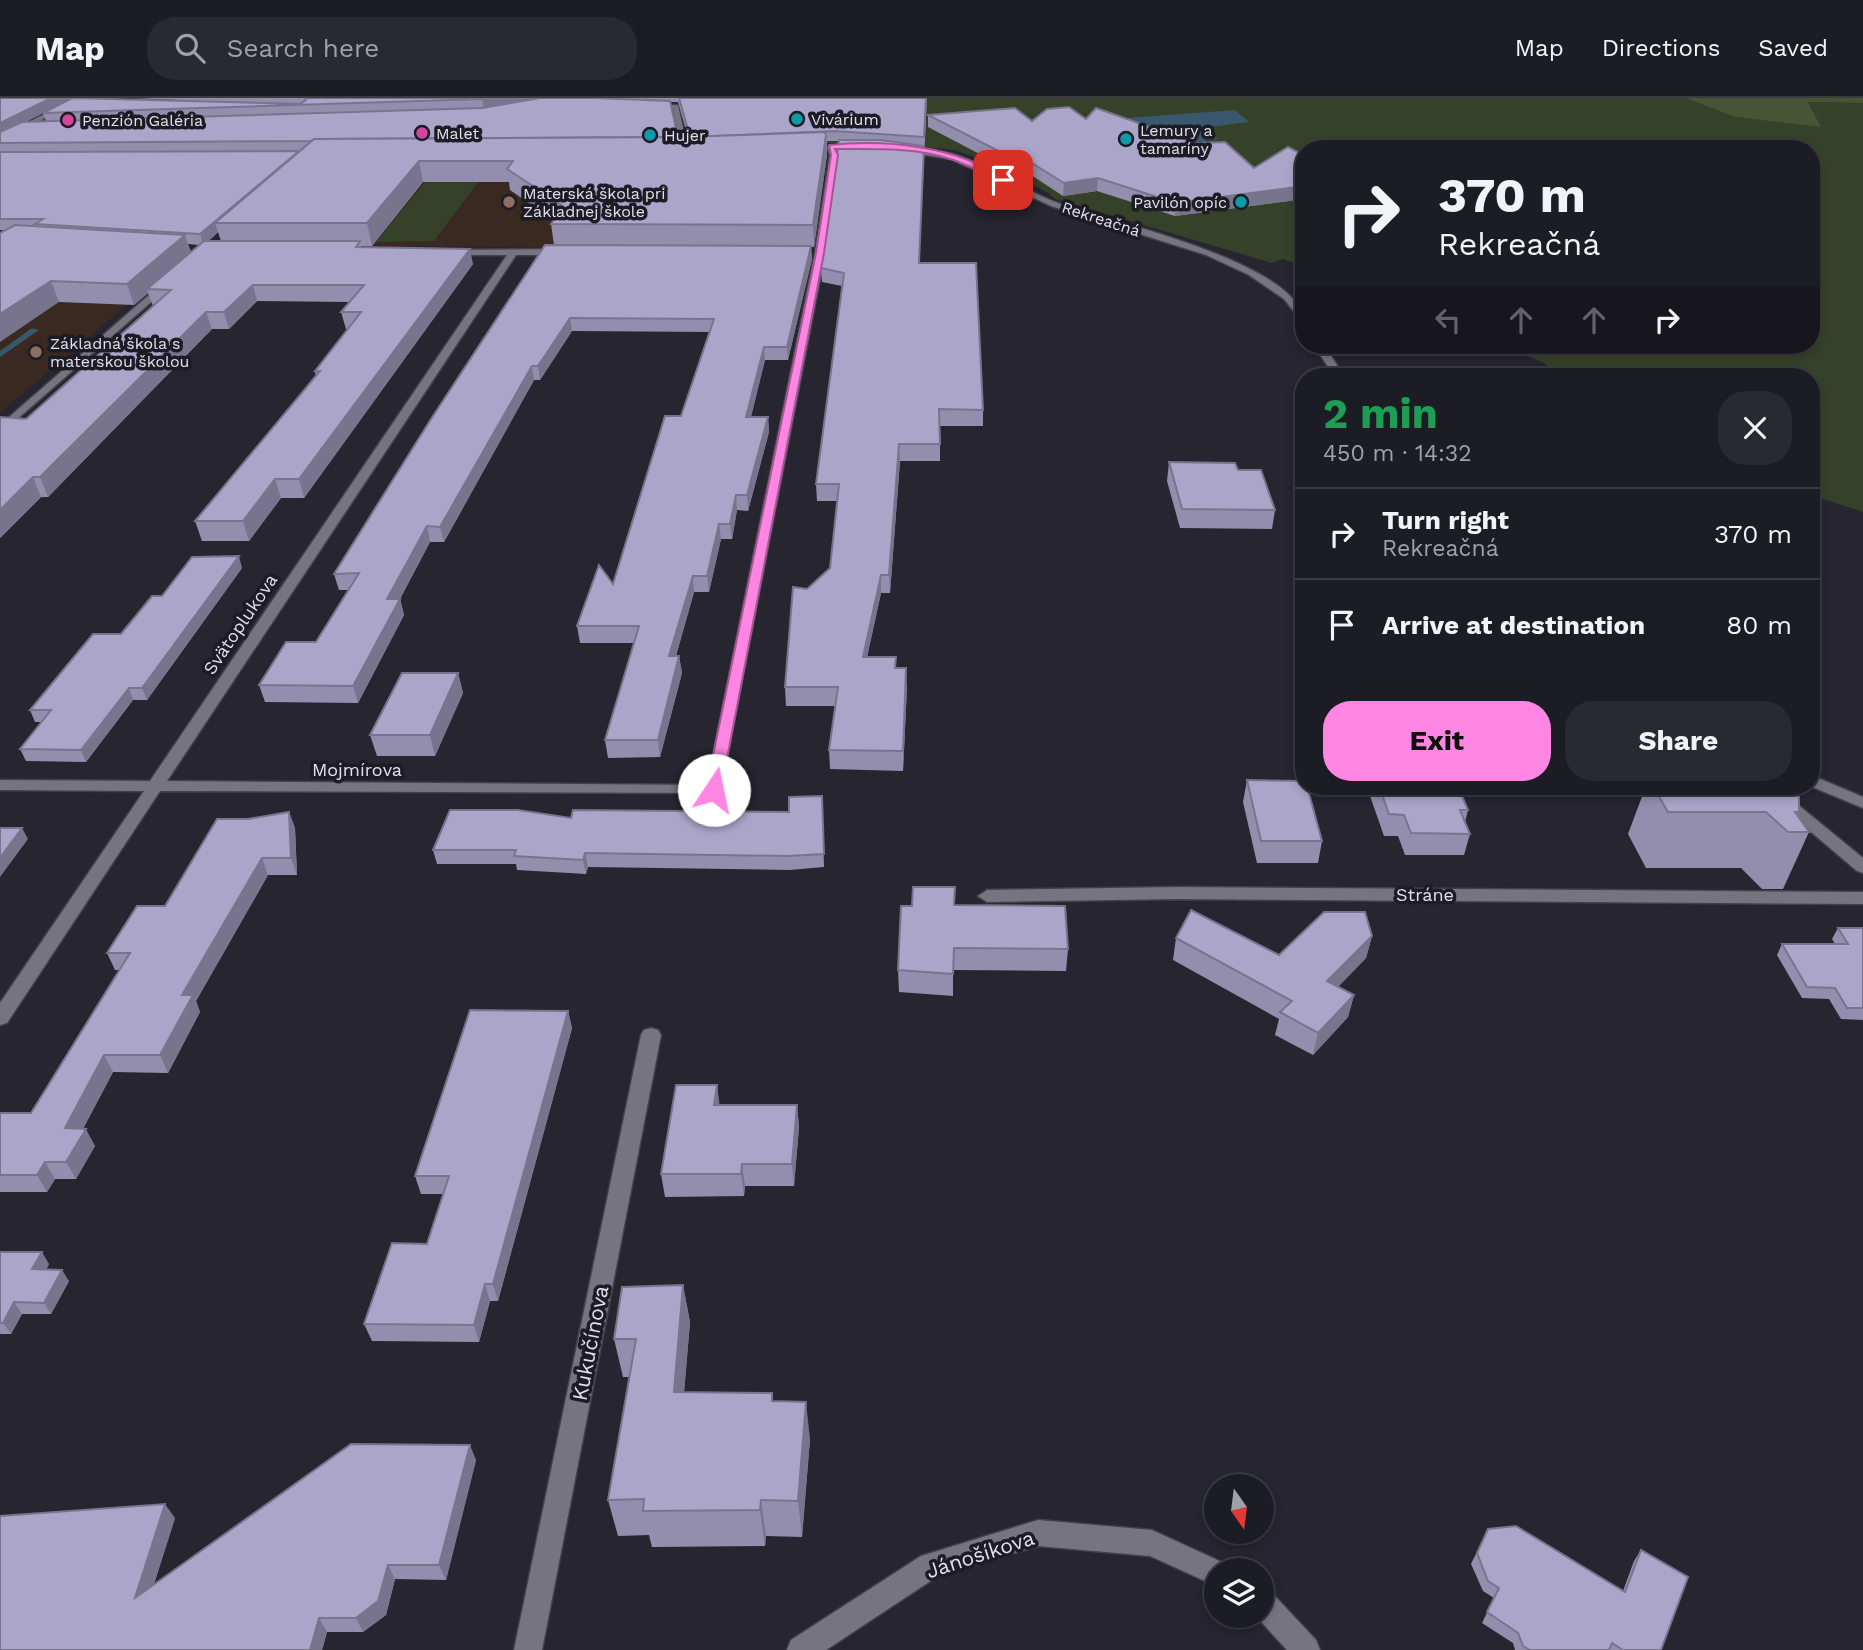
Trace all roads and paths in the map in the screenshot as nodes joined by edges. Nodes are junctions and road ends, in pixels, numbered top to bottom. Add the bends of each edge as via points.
1 (82, 98) edge
2 (73, 102) junction
3 (95, 103) edge
4 (644, 106) edge
5 (25, 127) junction
6 (49, 127) edge
7 (0, 139) edge
8 (831, 147) junction
9 (844, 147) edge
10 (819, 148) edge
11 (893, 148) edge
12 (673, 153) edge
13 (686, 153) junction
14 (698, 153) edge
15 (443, 252) edge
16 (513, 252) junction
17 (571, 252) edge
18 (174, 278) edge
19 (1295, 308) edge
20 (0, 430) edge
21 (1820, 784) edge
22 (0, 785) edge
23 (154, 786) junction
24 (1776, 795) edge
25 (1863, 803) edge
26 (1863, 867) edge
27 (986, 896) dead end
28 (1863, 898) edge
29 (0, 1018) edge
30 (650, 1035) dead end
31 (1204, 1567) edge
32 (1274, 1616) edge
33 (528, 1650) edge
34 (801, 1650) edge
35 (1306, 1650) edge

1 - 2 street
2 - 3 street
2 - 5 street
4 - 13 street via 676,106
5 - 6 street
5 - 7 street
8 - 9 street
8 - 10 street
8 - 23 street, Mojmírova via 834,155 714,790
11 - 19 street, Rekreačná via 953,157 1054,204 1209,253 1252,273 1288,297
12 - 13 street
13 - 14 street
15 - 16 street
16 - 17 street
16 - 23 street, Svätoplukova
18 - 20 street
21 - 25 street
22 - 23 street, Mojmírova
23 - 29 street, Svätoplukova
24 - 26 street
27 - 28 street, Stráne
30 - 33 street, Kukučínova
31 - 34 street, Jánošíkova via 1152,1543 1038,1533 931,1565
32 - 35 street

